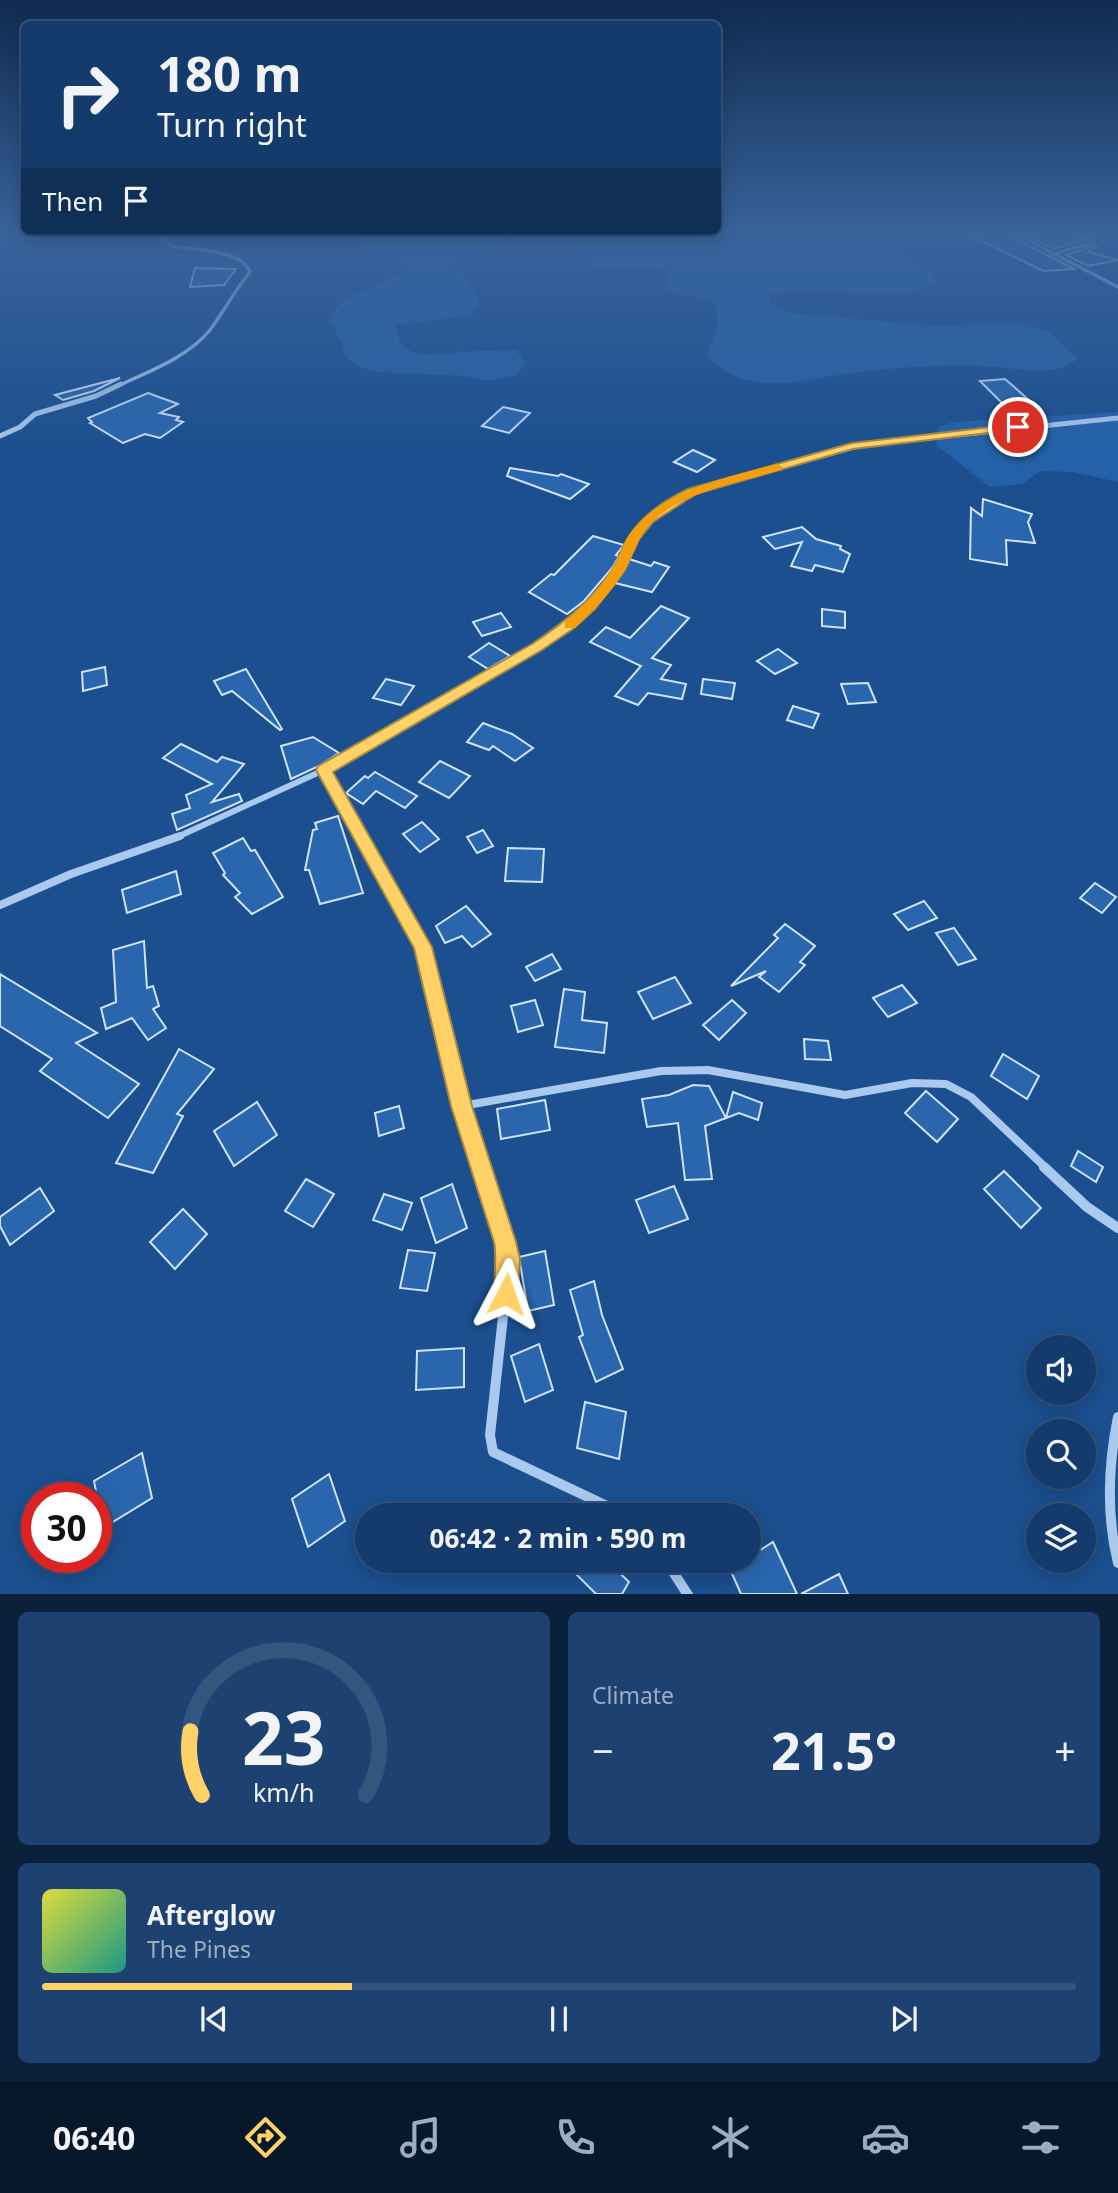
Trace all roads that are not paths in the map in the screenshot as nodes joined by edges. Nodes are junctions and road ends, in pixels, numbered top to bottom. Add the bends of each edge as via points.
1 (224, 307) edge
2 (1118, 418) edge
3 (0, 436) edge
4 (324, 770) junction
5 (0, 905) edge
6 (462, 1106) junction
7 (1118, 1228) edge
8 (1118, 1417) edge
9 (601, 1503) edge
10 (1118, 1563) edge
11 (674, 1573) edge
12 (688, 1594) edge

1 - 3 street via 209,331 165,364 96,396 35,414
2 - 4 street via 860,445 692,492 649,519 633,538 618,570 569,626
4 - 5 street via 193,832 71,874
4 - 6 street via 423,947
6 - 7 street via 661,1072 708,1070 845,1096 912,1083 946,1084 971,1097 1087,1208
6 - 9 street via 509,1259 490,1435 493,1452
8 - 10 street via 1109,1467
11 - 12 street

